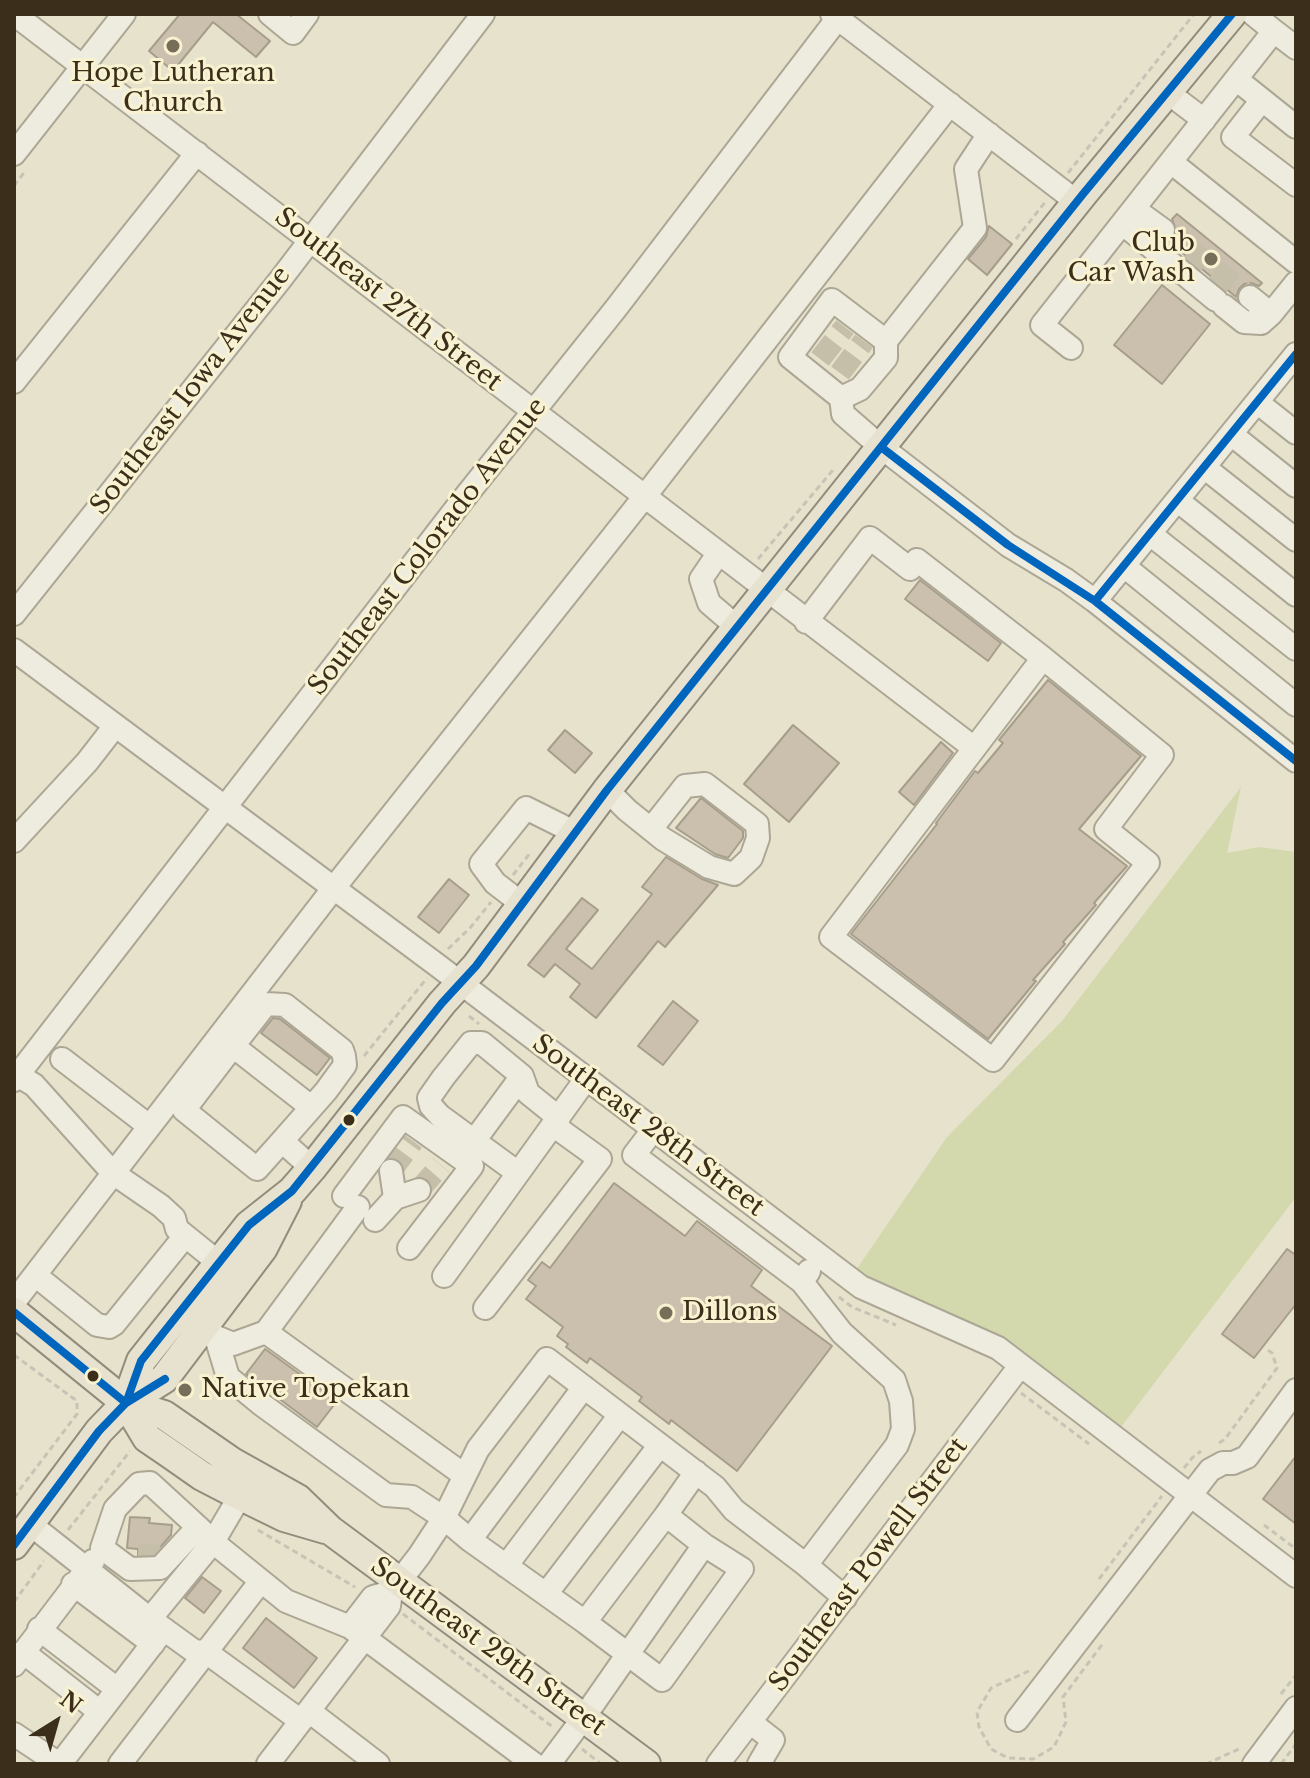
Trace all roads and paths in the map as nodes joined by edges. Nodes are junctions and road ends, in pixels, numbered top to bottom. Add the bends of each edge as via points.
1 (14, 14) edge
2 (124, 14) edge
3 (270, 14) edge
4 (307, 14) edge
5 (483, 14) edge
6 (1232, 14) edge
7 (1253, 14) edge
8 (837, 15) edge
9 (1274, 31) junction
10 (1296, 48) edge
11 (83, 66) junction
12 (1236, 79) junction
13 (1167, 92) junction
14 (1262, 100) junction
15 (950, 104) junction
16 (1204, 120) junction
17 (1296, 127) edge
18 (989, 134) junction
19 (197, 153) junction
20 (20, 162) edge
21 (1171, 162) junction
22 (1296, 185) edge
23 (14, 186) edge
24 (1077, 202) junction
25 (1128, 216) junction
26 (1163, 230) tunnel mouth
27 (310, 240) junction
28 (1296, 262) edge
29 (1296, 283) edge
30 (1250, 297) tunnel mouth
31 (1271, 314) junction
32 (874, 338) junction
33 (1071, 348) dead end
34 (1291, 369) edge
35 (14, 382) edge
36 (837, 386) junction
37 (1257, 402) junction
38 (533, 412) junction
39 (1296, 433) edge
40 (1231, 434) junction
41 (881, 447) junction
42 (1204, 467) junction
43 (1296, 486) edge
44 (645, 496) junction
45 (1177, 500) junction
46 (1150, 534) junction
47 (1296, 540) edge
48 (718, 554) junction
49 (1124, 566) junction
50 (766, 591) junction
51 (1296, 595) edge
52 (1095, 601) junction
53 (14, 614) edge
54 (806, 622) junction
55 (737, 627) junction
56 (1296, 649) edge
57 (14, 650) edge
58 (1043, 658) junction
59 (1296, 705) edge
60 (115, 726) junction
61 (974, 748) junction
62 (1296, 761) edge
63 (607, 790) junction
64 (225, 809) junction
65 (651, 829) junction
66 (574, 832) junction
67 (14, 841) edge
68 (333, 889) junction
69 (521, 903) junction
70 (461, 983) junction
71 (233, 1046) junction
72 (62, 1059) dead end
73 (15, 1076) edge
74 (522, 1076) junction
75 (586, 1079) junction
76 (177, 1104) junction
77 (311, 1107) junction
78 (556, 1122) junction
79 (149, 1126) junction
80 (653, 1130) junction
81 (282, 1141) junction
82 (474, 1141) junction
83 (634, 1155) junction
84 (600, 1159) junction
85 (312, 1168) junction
86 (391, 1171) tunnel mouth
87 (113, 1173) junction
88 (518, 1173) junction
89 (419, 1190) tunnel mouth
90 (395, 1198) junction
91 (359, 1208) junction
92 (185, 1236) junction
93 (409, 1248) dead end
94 (819, 1257) junction
95 (230, 1271) junction
96 (35, 1275) junction
97 (444, 1276) dead end
98 (802, 1282) junction
99 (14, 1302) edge
100 (485, 1308) dead end
101 (14, 1312) edge
102 (210, 1332) junction
103 (266, 1332) junction
104 (14, 1355) edge
105 (1020, 1366) junction
106 (584, 1387) junction
107 (1296, 1390) edge
108 (126, 1403) junction
109 (620, 1415) junction
110 (660, 1445) junction
111 (140, 1447) dead end
112 (696, 1472) junction
113 (464, 1475) junction
114 (1191, 1495) junction
115 (14, 1497) edge
116 (234, 1504) junction
117 (666, 1515) junction
118 (444, 1518) junction
119 (330, 1530) junction
120 (205, 1534) junction
121 (22, 1535) edge
122 (470, 1540) junction
123 (704, 1545) junction
124 (55, 1547) junction
125 (137, 1555) junction
126 (806, 1565) junction
127 (506, 1566) junction
128 (1296, 1576) edge
129 (79, 1577) junction
130 (261, 1581) junction
131 (388, 1594) junction
132 (546, 1594) junction
133 (845, 1598) junction
134 (14, 1602) edge
135 (585, 1622) junction
136 (39, 1629) junction
137 (156, 1631) junction
138 (357, 1633) junction
139 (206, 1652) junction
140 (627, 1656) junction
141 (18, 1658) edge
142 (1296, 1675) edge
143 (117, 1689) junction
144 (1287, 1704) edge
145 (100, 1712) junction
146 (305, 1716) junction
147 (1017, 1720) dead end
148 (750, 1722) junction
149 (576, 1728) junction
150 (14, 1734) edge
151 (1249, 1737) dead end
152 (1296, 1744) edge
153 (371, 1762) edge
154 (60, 1764) edge
155 (120, 1764) edge
156 (268, 1764) edge
157 (534, 1764) edge
158 (549, 1764) edge
159 (601, 1764) edge
160 (646, 1764) edge
161 (718, 1764) edge
162 (759, 1764) edge
163 (1206, 1764) edge
164 (1254, 1764) edge
165 (1281, 1764) edge

1 - 11 street, Southeast 27th Street
2 - 11 street
3 - 4 street via 293,33
5 - 27 street, Southeast Iowa Avenue
6 - 13 main road
7 - 9 street
8 - 15 street
8 - 38 street, Southeast Colorado Avenue
9 - 10 street
9 - 12 street
11 - 19 street, Southeast 27th Street
11 - 20 street
12 - 14 street
12 - 16 street
13 - 16 street
13 - 24 main road
14 - 17 street
14 - 22 street via 1233,137
15 - 18 street
15 - 44 street
16 - 21 street
18 - 24 street
18 - 32 street via 966,169 975,228
19 - 27 street, Southeast 27th Street
19 - 35 street
20 - 23 path
21 - 25 street
21 - 28 street
24 - 41 main road
25 - 26 street
25 - 31 street via 1244,322 1261,323
25 - 33 street via 1042,325
27 - 38 street, Southeast 27th Street
27 - 53 street, Southeast Iowa Avenue
29 - 31 street
30 - 31 street
32 - 36 street via 886,358 860,389
32 - 36 street via 849,321 832,300 790,357 815,366
34 - 37 street
36 - 41 street via 843,414
37 - 39 street
37 - 40 street
38 - 44 street, Southeast 27th Street
38 - 64 street, Southeast Colorado Avenue
40 - 42 street
40 - 43 street
41 - 50 main road
41 - 52 street via 1008,545
42 - 45 street
42 - 47 street
44 - 48 street, Southeast 27th Street
44 - 68 street
45 - 46 street
45 - 51 street
46 - 49 street
46 - 56 street
48 - 50 street, Southeast 27th Street
48 - 55 street via 701,579 709,603
49 - 52 street
49 - 59 street
50 - 54 street, Southeast 27th Street
50 - 55 main road
52 - 62 street
54 - 58 street via 870,538 910,569 917,560
54 - 61 street, Southeast 27th Street
55 - 63 main road
57 - 60 street, Southeast 28th Street
58 - 61 street
58 - 61 street via 1162,755 1106,829 1148,863 993,1060 831,937
60 - 64 street, Southeast 28th Street
60 - 67 street
63 - 65 street
63 - 66 main road
64 - 68 street, Southeast 28th Street
64 - 73 street, Southeast Colorado Avenue
65 - 65 street via 709,867 734,874 751,858 758,838 757,824 705,784 685,786
66 - 69 main road
66 - 69 street via 526,808 481,864
68 - 70 street, Southeast 28th Street
68 - 76 street
69 - 70 main road
70 - 75 street, Southeast 28th Street
70 - 85 main road
71 - 76 street
71 - 77 street
71 - 77 street via 266,1004 285,1005 307,1022 342,1050 345,1065
72 - 79 street
73 - 87 street via 34,1085
74 - 78 street via 528,1093
74 - 82 street
74 - 82 street via 477,1042 443,1078 429,1098 431,1106
75 - 78 street
75 - 80 street, Southeast 28th Street
76 - 79 street
76 - 81 street via 257,1169
77 - 81 street
78 - 84 street
78 - 88 street
79 - 87 street
80 - 83 street
80 - 94 street, Southeast 28th Street
81 - 85 street
82 - 88 street
83 - 84 street
83 - 98 street
84 - 100 street
85 - 95 main road via 249,1225
86 - 90 street
87 - 92 street via 161,1206
87 - 96 street
88 - 97 street
89 - 90 street
90 - 91 street
91 - 93 street via 403,1117 417,1136 447,1159 472,1166
91 - 103 street
92 - 95 street
92 - 96 street via 109,1327 97,1325
94 - 98 street
94 - 105 street, Southeast 28th Street via 877,1296 988,1342
95 - 102 main road
95 - 108 main road via 141,1361
96 - 99 street
98 - 126 street via 842,1333 894,1380 903,1429 897,1445
101 - 108 main road, Southeast 29th Street
102 - 103 street via 233,1344
102 - 108 main road via 164,1379
102 - 118 street via 228,1377 386,1495 412,1497
103 - 113 street
104 - 115 path via 77,1401 77,1414
105 - 114 street, Southeast 28th Street
105 - 133 street, Southeast Powell Street
106 - 109 street
106 - 113 street via 547,1359
106 - 122 street
107 - 114 street via 1247,1457 1215,1466
108 - 116 main road, Southeast 29th Street via 147,1438
108 - 119 main road, Southeast 29th Street via 164,1415 298,1499
108 - 121 main road
109 - 110 street
109 - 127 street
110 - 112 street
110 - 132 street
111 - 124 path via 128,1452
112 - 117 street
112 - 126 street via 734,1510
113 - 118 street
114 - 128 street, Southeast 28th Street
114 - 147 street
116 - 119 main road, Southeast 29th Street
116 - 120 street
116 - 131 path
117 - 123 street
117 - 135 street
118 - 122 street
118 - 131 street
119 - 131 main road, Southeast 29th Street
120 - 125 street
120 - 125 street via 150,1483 139,1484 115,1509
120 - 130 street
120 - 137 street
121 - 124 street
122 - 127 street
123 - 140 street
123 - 140 street via 742,1569 662,1680
124 - 129 street
124 - 134 path
125 - 129 street
126 - 133 street
127 - 132 street
129 - 136 street
129 - 137 street
130 - 138 street via 286,1601
130 - 139 street
131 - 138 street
131 - 149 main road, Southeast 29th Street
131 - 149 path
132 - 135 street
133 - 148 street, Southeast Powell Street
135 - 140 street
136 - 141 street
136 - 143 street
137 - 139 street
137 - 143 street
138 - 146 street
138 - 157 street
139 - 146 street
139 - 155 street
140 - 149 street
141 - 145 street
142 - 144 path
143 - 145 street
144 - 164 street
145 - 154 street
146 - 153 street
146 - 156 street
148 - 161 street, Southeast Powell Street
148 - 162 street via 773,1740
149 - 158 street
149 - 159 path
149 - 160 main road, Southeast 29th Street
150 - 154 street
151 - 163 path via 1240,1749
152 - 165 path

